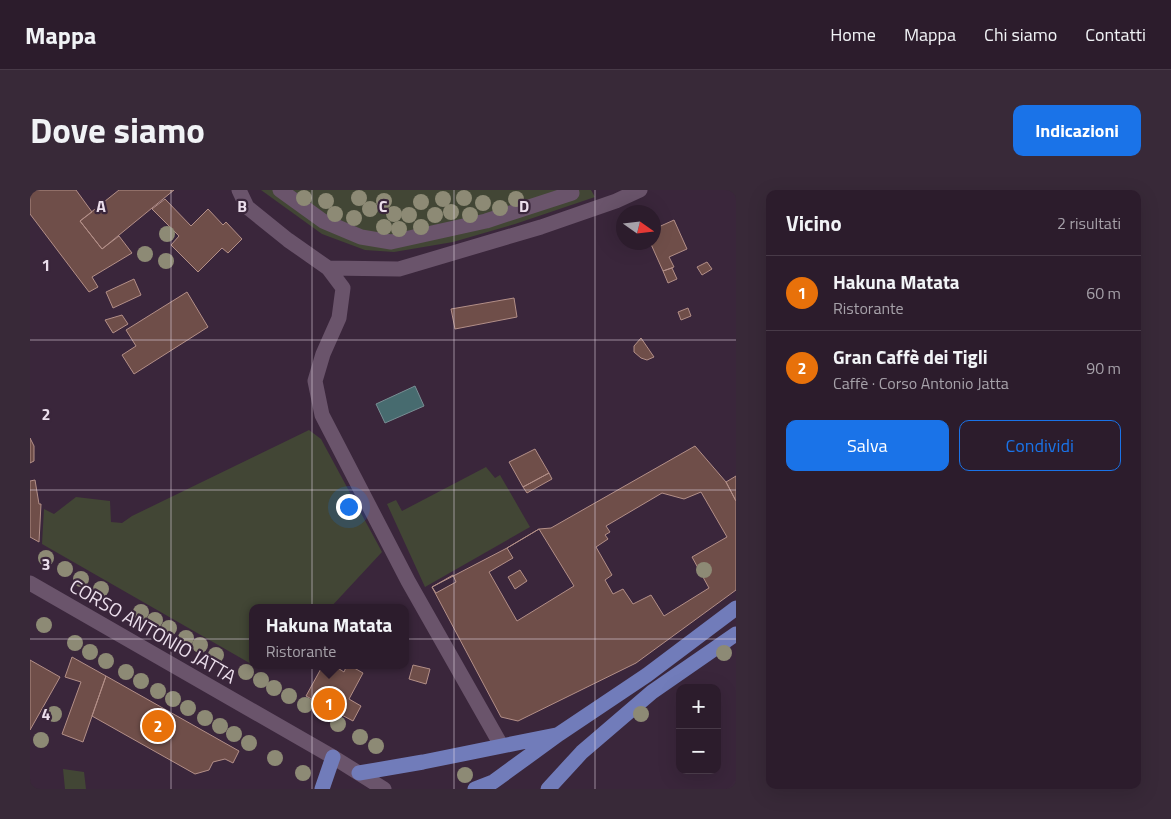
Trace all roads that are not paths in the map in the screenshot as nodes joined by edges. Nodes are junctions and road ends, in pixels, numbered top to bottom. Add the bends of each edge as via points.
1 (239, 190) edge
2 (280, 190) edge
3 (571, 190) edge
4 (640, 190) edge
5 (328, 268) junction
6 (30, 583) edge
7 (736, 608) edge
8 (736, 634) edge
9 (560, 734) junction
10 (501, 745) junction
11 (333, 757) junction
12 (566, 769) junction
13 (359, 773) junction
14 (322, 789) edge
15 (384, 789) edge
16 (475, 789) edge
17 (548, 789) edge
18 (561, 789) edge

1 - 5 street via 247,207
2 - 3 street via 323,221 361,237 391,242 486,221 572,193
4 - 5 street via 541,228 399,269
5 - 10 street via 343,288 339,318 315,381 322,415 408,581
6 - 11 street, CORSO ANTONIO JATTA
7 - 9 main road
8 - 12 main road via 652,692
9 - 10 main road
9 - 16 main road via 494,782
10 - 13 main road
11 - 13 street, CORSO ANTONIO JATTA
11 - 14 main road
12 - 17 main road
12 - 18 main road
13 - 15 street, CORSO ANTONIO JATTA

